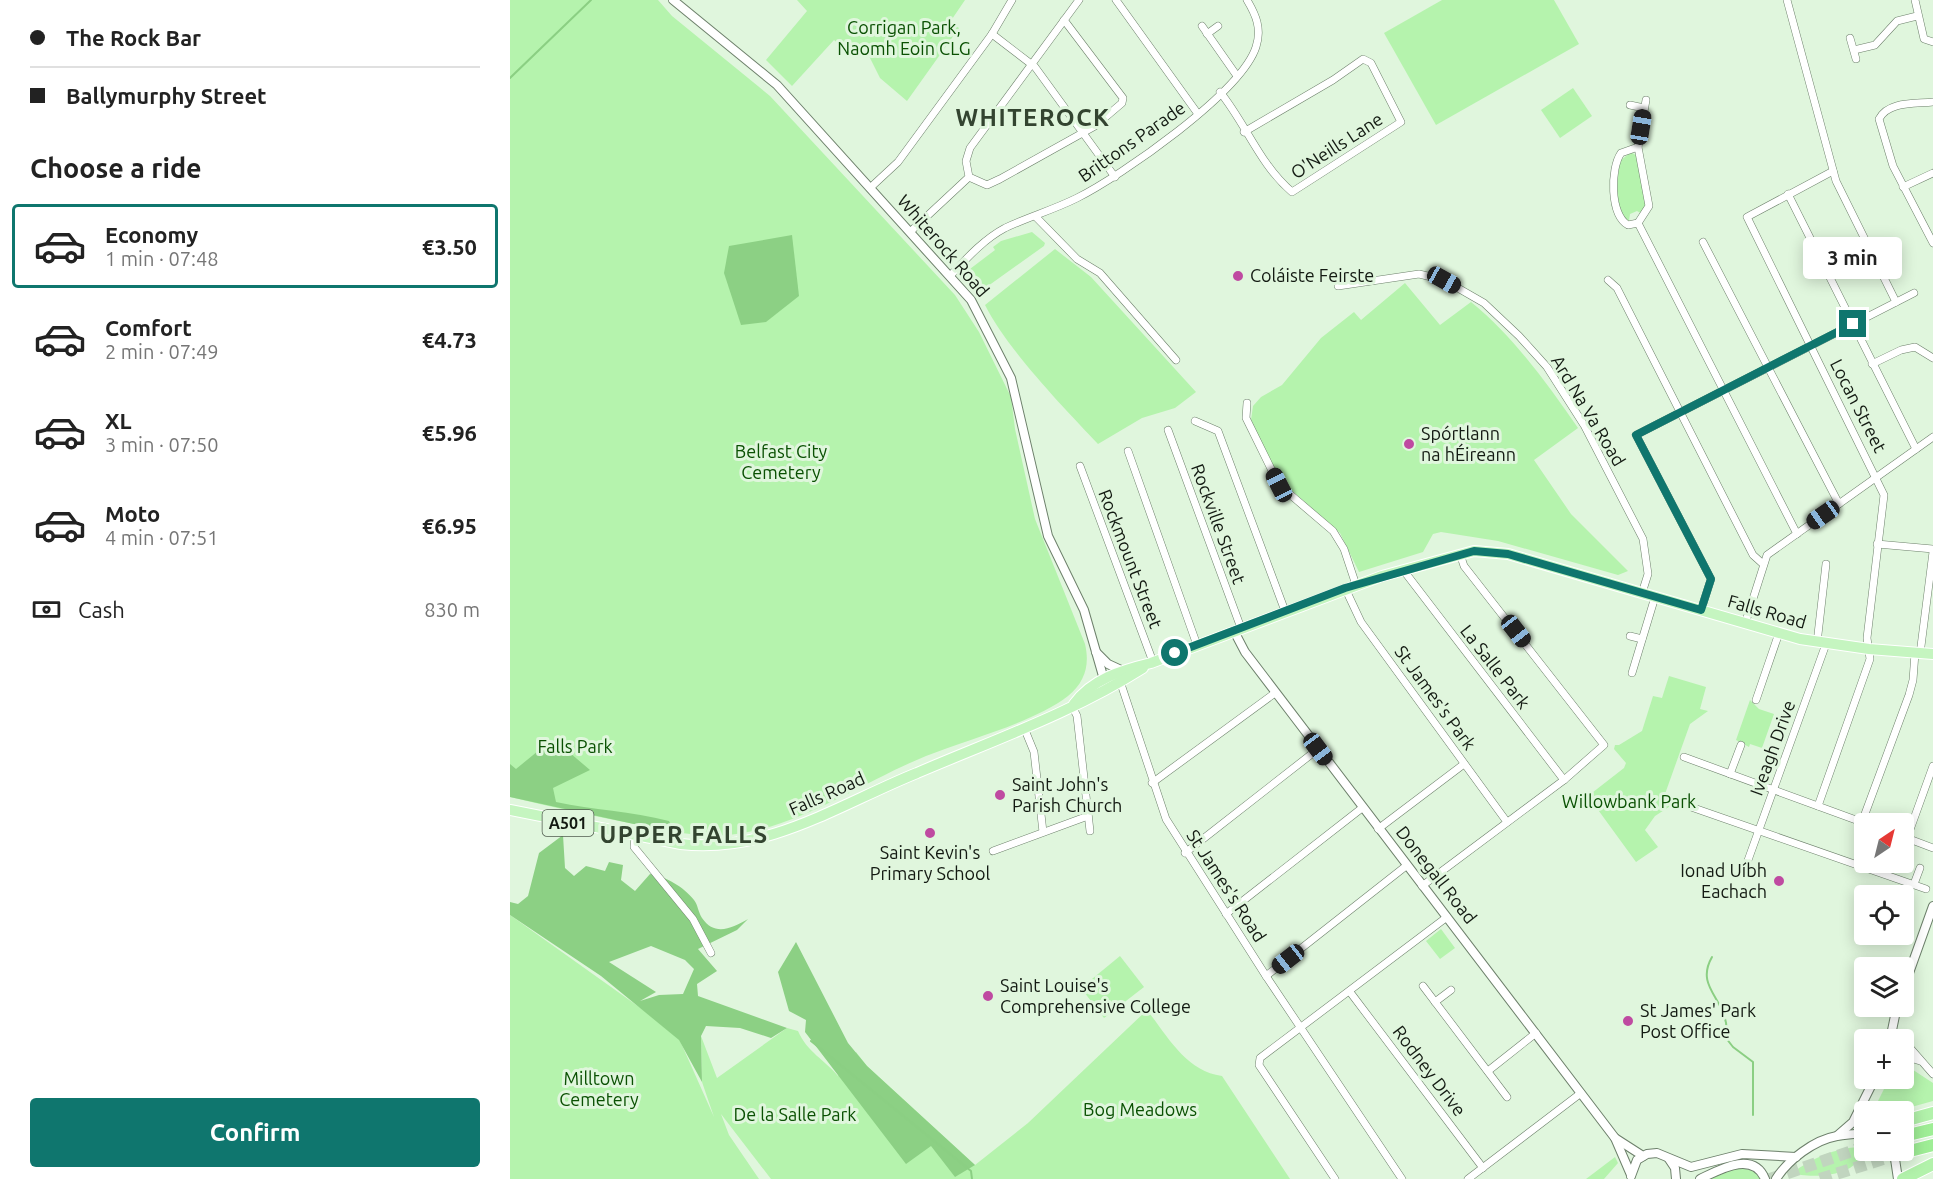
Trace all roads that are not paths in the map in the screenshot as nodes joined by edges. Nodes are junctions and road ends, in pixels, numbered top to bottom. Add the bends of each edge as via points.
1 (673, 0) edge
2 (1012, 0) edge
3 (1079, 0) edge
4 (1116, 0) edge
5 (1247, 0) edge
6 (1787, 0) edge
7 (1914, 0) edge
8 (1917, 16) junction
9 (1064, 20) junction
10 (1202, 26) dead end
11 (1218, 26) dead end
12 (992, 34) junction
13 (1207, 34) junction
14 (1850, 38) dead end
15 (1933, 42) edge
16 (1854, 50) junction
17 (1856, 59) dead end
18 (1032, 64) junction
19 (1237, 76) junction
20 (1220, 92) junction
21 (1933, 102) edge
22 (1630, 105) dead end
23 (1198, 114) junction
24 (1244, 132) junction
25 (1084, 133) junction
26 (1638, 147) junction
27 (1833, 171) junction
28 (1933, 173) edge
29 (969, 177) junction
30 (1115, 177) junction
31 (870, 188) junction
32 (1903, 188) junction
33 (1788, 194) junction
34 (1036, 217) junction
35 (1638, 223) junction
36 (910, 232) junction
37 (1703, 242) dead end
38 (1933, 243) edge
39 (950, 276) junction
40 (1608, 280) dead end
41 (1338, 285) dead end
42 (1914, 294) dead end
43 (1896, 302) junction
44 (1853, 324) junction
45 (1810, 346) junction
46 (1933, 358) edge
47 (1176, 360) dead end
48 (1872, 364) junction
49 (1769, 368) junction
50 (1723, 390) junction
51 (1247, 403) dead end
52 (1680, 411) junction
53 (1196, 421) dead end
54 (1168, 430) dead end
55 (1933, 437) edge
56 (1916, 449) junction
57 (1128, 451) dead end
58 (1080, 466) dead end
59 (1876, 477) junction
60 (1839, 504) junction
61 (1797, 534) junction
62 (1877, 544) junction
63 (1933, 551) edge
64 (1460, 554) junction
65 (1763, 564) junction
66 (1826, 564) dead end
67 (1404, 571) junction
68 (1350, 587) junction
69 (1642, 593) junction
70 (1655, 597) junction
71 (1701, 610) junction
72 (1285, 611) junction
73 (1745, 624) junction
74 (1237, 629) junction
75 (1779, 633) junction
76 (1630, 636) dead end
77 (1642, 639) junction
78 (1822, 643) junction
79 (1197, 645) junction
80 (1869, 650) junction
81 (1096, 652) junction
82 (1918, 654) junction
83 (1933, 654) edge
84 (1152, 662) junction
85 (1632, 673) dead end
86 (1121, 676) junction
87 (1105, 684) junction
88 (1275, 693) junction
89 (1756, 700) dead end
90 (1073, 705) junction
91 (1025, 730) junction
92 (1741, 745) dead end
93 (1318, 749) junction
94 (1684, 757) dead end
95 (1464, 764) junction
96 (1933, 766) edge
97 (1730, 774) junction
98 (1564, 780) junction
99 (1152, 783) junction
100 (1773, 790) junction
101 (1818, 806) junction
102 (1690, 807) dead end
103 (1362, 808) junction
104 (510, 810) edge
105 (1868, 813) edge
106 (1088, 816) junction
107 (1914, 817) edge
108 (1854, 819) edge
109 (1507, 822) junction
110 (1378, 829) junction
111 (1090, 831) dead end
112 (1759, 831) junction
113 (1043, 832) junction
114 (635, 836) junction
115 (1914, 841) edge
116 (1933, 848) edge
117 (993, 851) dead end
118 (1185, 853) junction
119 (1747, 863) dead end
120 (1406, 866) junction
121 (1920, 868) dead end
122 (1914, 884) junction
123 (1422, 886) junction
124 (1926, 889) dead end
125 (1933, 906) edge
126 (1226, 914) junction
127 (1447, 917) junction
128 (711, 953) dead end
129 (1914, 959) edge
130 (1266, 976) junction
131 (1423, 986) dead end
132 (1451, 990) dead end
133 (1350, 992) junction
134 (1435, 1002) junction
135 (1301, 1028) junction
136 (1536, 1033) junction
137 (1914, 1054) edge
138 (1914, 1059) edge
139 (1920, 1061) junction
140 (1488, 1071) junction
141 (1933, 1074) edge
142 (1870, 1089) edge
143 (1581, 1094) junction
144 (1508, 1097) dead end
145 (1866, 1100) joint
146 (1933, 1113) edge
147 (1914, 1118) edge
148 (1933, 1130) edge
149 (1914, 1134) edge
150 (1854, 1135) edge
151 (1838, 1136) junction
152 (1615, 1138) junction
153 (1933, 1145) edge
154 (1914, 1149) edge
155 (1643, 1156) junction
156 (1796, 1156) junction
157 (1669, 1159) junction
158 (1895, 1161) edge
159 (1933, 1164) edge
160 (1483, 1168) junction
161 (1632, 1177) edge
162 (1335, 1179) edge
163 (1402, 1179) edge
164 (1468, 1179) edge
165 (1676, 1179) edge
166 (1700, 1179) edge
167 (1766, 1179) edge
168 (1776, 1179) edge
169 (1898, 1179) edge
170 (1903, 1179) edge

1 - 31 street, Whiterock Road via 772,80
2 - 12 street
3 - 9 street
4 - 23 street
5 - 19 street, Brittons Parade via 1257,18 1255,49
6 - 27 street
7 - 8 street
8 - 15 street via 1924,39
8 - 16 street via 1897,21 1875,45
9 - 18 street
9 - 25 street via 1123,98 1120,107
10 - 13 street
11 - 13 street
12 - 18 street
12 - 31 street via 898,162
13 - 19 street
14 - 16 street
16 - 17 street
18 - 25 street
18 - 29 street via 970,148 966,161
19 - 20 street, Brittons Parade
20 - 23 street, Brittons Parade
20 - 24 street, O'Neills Lane
21 - 32 street via 1891,107 1879,119
22 - 26 street via 1645,104
23 - 30 street, Brittons Parade
24 - 24 street, O'Neills Lane via 1363,59 1371,63 1401,122 1296,192 1289,190
25 - 29 street via 987,185
25 - 30 street
26 - 35 street via 1649,206
26 - 35 street via 1625,149 1618,157 1615,195 1620,219 1629,225
27 - 33 street
27 - 43 street
28 - 32 street
29 - 36 street
30 - 34 street, Brittons Parade
31 - 36 street, Whiterock Road
32 - 38 street
33 - 44 street
33 - 45 street, Locan Street via 1750,214 1747,220
34 - 39 street, Brittons Parade via 1005,228
34 - 47 street via 1077,259 1100,273
35 - 50 street
36 - 39 street, Whiterock Road
37 - 49 street
39 - 81 street, Whiterock Road via 971,300 1011,378 1048,536 1084,610
40 - 52 street via 1617,288
41 - 69 street, Ard Na Va Road via 1419,274 1444,280 1484,303 1519,336 1547,367 1584,425 1643,540 1648,574
42 - 43 street
43 - 44 street
44 - 45 street
44 - 48 street
45 - 49 street
45 - 59 street, Locan Street
46 - 48 street via 1915,346
48 - 56 street
49 - 50 street
49 - 60 street
50 - 52 street
50 - 61 street
51 - 68 street, St James's Park via 1246,418 1279,485 1333,531 1344,549
52 - 65 street via 1753,555
52 - 71 street via 1636,435 1711,579
53 - 72 street via 1218,431
54 - 74 street, Rockville Street
55 - 56 street
56 - 59 street
57 - 79 street
58 - 84 street, Rockmount Street
59 - 60 street
59 - 62 street, Locan Street via 1884,495
60 - 61 street
61 - 65 street via 1767,555
62 - 63 street
62 - 80 street, Locan Street
63 - 82 street
64 - 67 main road, Falls Road / A501
64 - 69 main road, Falls Road / A501 via 1496,551
64 - 98 street via 1464,566 1604,745
65 - 73 street
66 - 78 street, Iveagh Drive
67 - 68 main road, Falls Road / A501
67 - 98 street, La Salle Park
68 - 72 main road, Falls Road / A501
68 - 95 street, St James's Park via 1361,622
69 - 70 main road, Falls Road / A501
70 - 71 main road, Falls Road / A501
70 - 77 street
71 - 73 main road, Falls Road / A501
72 - 74 main road, Falls Road / A501
73 - 75 main road, Falls Road / A501
74 - 79 main road, Falls Road / A501
74 - 88 street, Donegall Road via 1245,652
75 - 78 main road, Falls Road / A501
75 - 89 street
76 - 77 street
77 - 85 street
78 - 80 main road, Falls Road / A501
78 - 100 street, Iveagh Drive
79 - 84 main road, Falls Road / A501
80 - 82 main road, Falls Road / A501
80 - 101 street, Locan Street via 1867,668
81 - 86 street
81 - 87 street, Whiterock Road
82 - 83 main road, Falls Road / A501
82 - 105 street via 1909,695
84 - 86 main road, Falls Road / A501
86 - 87 main road, Falls Road / A501
86 - 99 street, St James's Road
87 - 90 main road, Falls Road / A501 via 1087,701
88 - 93 street, Donegall Road
88 - 99 street
90 - 91 main road, Falls Road / A501
90 - 106 street
91 - 113 street via 1034,752
91 - 114 main road, Falls Road / A501 via 917,772 799,826 759,839 708,847
92 - 97 street
93 - 103 street, Donegall Road
93 - 118 street
94 - 97 street
95 - 109 street, St James's Park
95 - 110 street
96 - 107 street
97 - 100 street
98 - 109 street
99 - 118 street, St James's Road
100 - 101 street
100 - 112 street, Iveagh Drive
101 - 108 street
102 - 112 street
103 - 110 street, Donegall Road
103 - 126 street
104 - 114 main road, Falls Road / A501
106 - 111 street
106 - 113 street
109 - 123 street
110 - 120 street, Donegall Road
112 - 119 street, Iveagh Drive
112 - 122 street
113 - 117 street
114 - 128 street via 634,847 693,918
115 - 116 street
118 - 126 street, St James's Road
120 - 123 street, Donegall Road
120 - 130 street
121 - 122 street
122 - 124 street
123 - 127 street, Donegall Road
125 - 129 street
126 - 130 street, St James's Road
127 - 133 street
127 - 136 street, Donegall Road
130 - 135 street, St James's Road
131 - 134 street
132 - 134 street
133 - 135 street
133 - 160 street, Rodney Drive
134 - 140 street
135 - 162 street via 1260,1058 1259,1065
135 - 163 street, St James's Road
136 - 140 street
136 - 143 street, Donegall Road
137 - 139 street
138 - 139 street
139 - 141 street
140 - 144 street
142 - 145 street
143 - 152 street, Donegall Road
143 - 160 street
145 - 151 street via 1853,1122
146 - 147 highway
148 - 149 highway
150 - 151 street
151 - 156 street
152 - 155 street, Donegall Road
152 - 161 street, Donegall Road
153 - 154 highway
155 - 157 street via 1657,1153
155 - 161 street via 1635,1163
156 - 157 street via 1742,1154 1691,1167
156 - 168 street
157 - 165 street via 1676,1168
158 - 169 street
159 - 170 highway
160 - 164 street
166 - 167 street via 1739,1164 1756,1167

